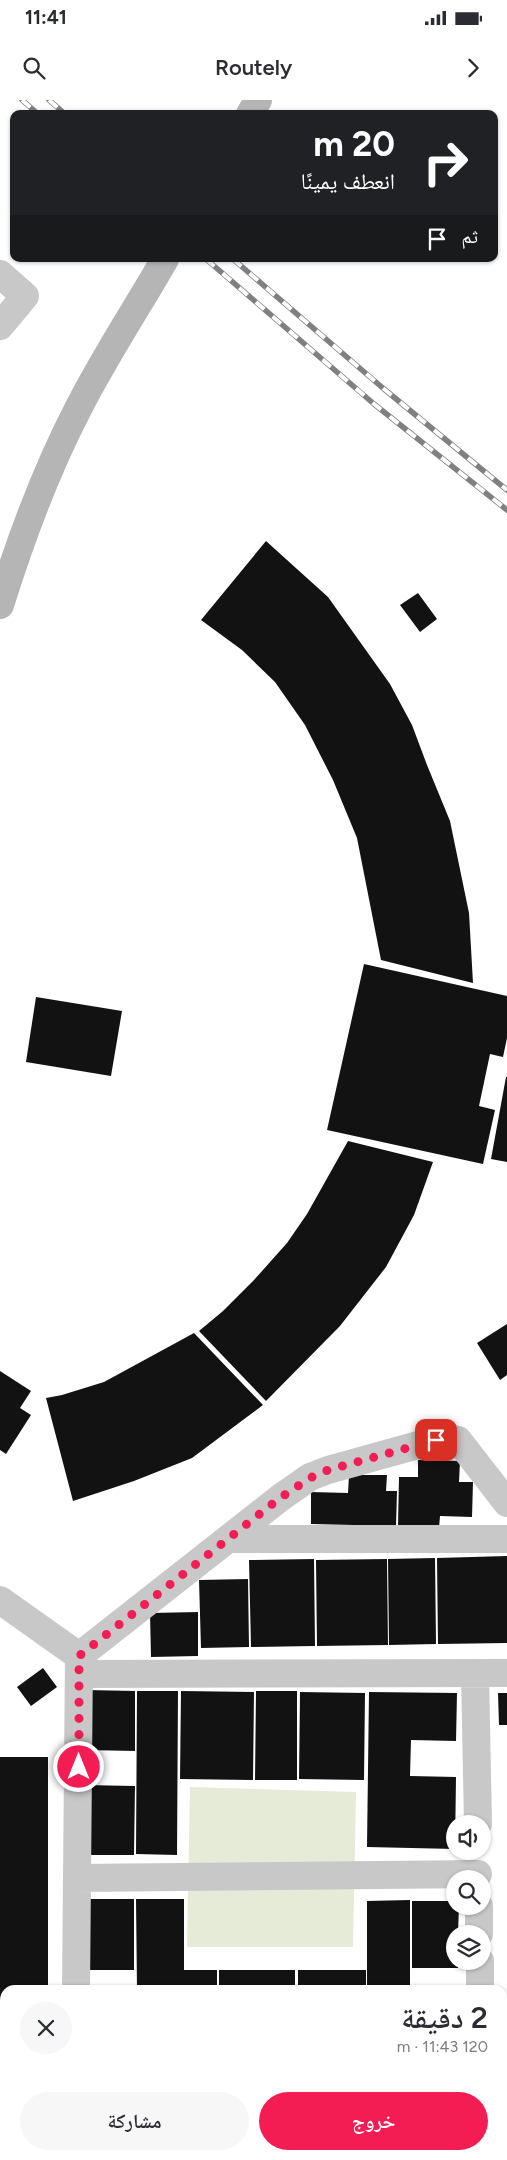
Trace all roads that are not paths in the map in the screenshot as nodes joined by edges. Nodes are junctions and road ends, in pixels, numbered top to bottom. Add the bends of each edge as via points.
1 (163, 262) edge
2 (0, 274) edge
3 (0, 326) edge
4 (0, 606) edge
5 (507, 1503) edge
6 (228, 1539) junction
7 (507, 1539) edge
8 (0, 1600) edge
9 (79, 1665) junction
10 (507, 1673) edge
11 (475, 1674) junction
12 (478, 1815) edge
13 (478, 1868) edge
14 (77, 1878) junction
15 (480, 1970) edge
16 (76, 1985) edge
17 (480, 1985) edge

1 - 4 street via 93,380 62,440 14,560
2 - 3 street via 25,296
5 - 6 street via 458,1440 448,1438 348,1463 310,1478
6 - 7 street
6 - 9 street
8 - 9 street
9 - 11 street
9 - 14 street
10 - 11 street
11 - 12 street
13 - 14 street
14 - 16 street
15 - 17 street

